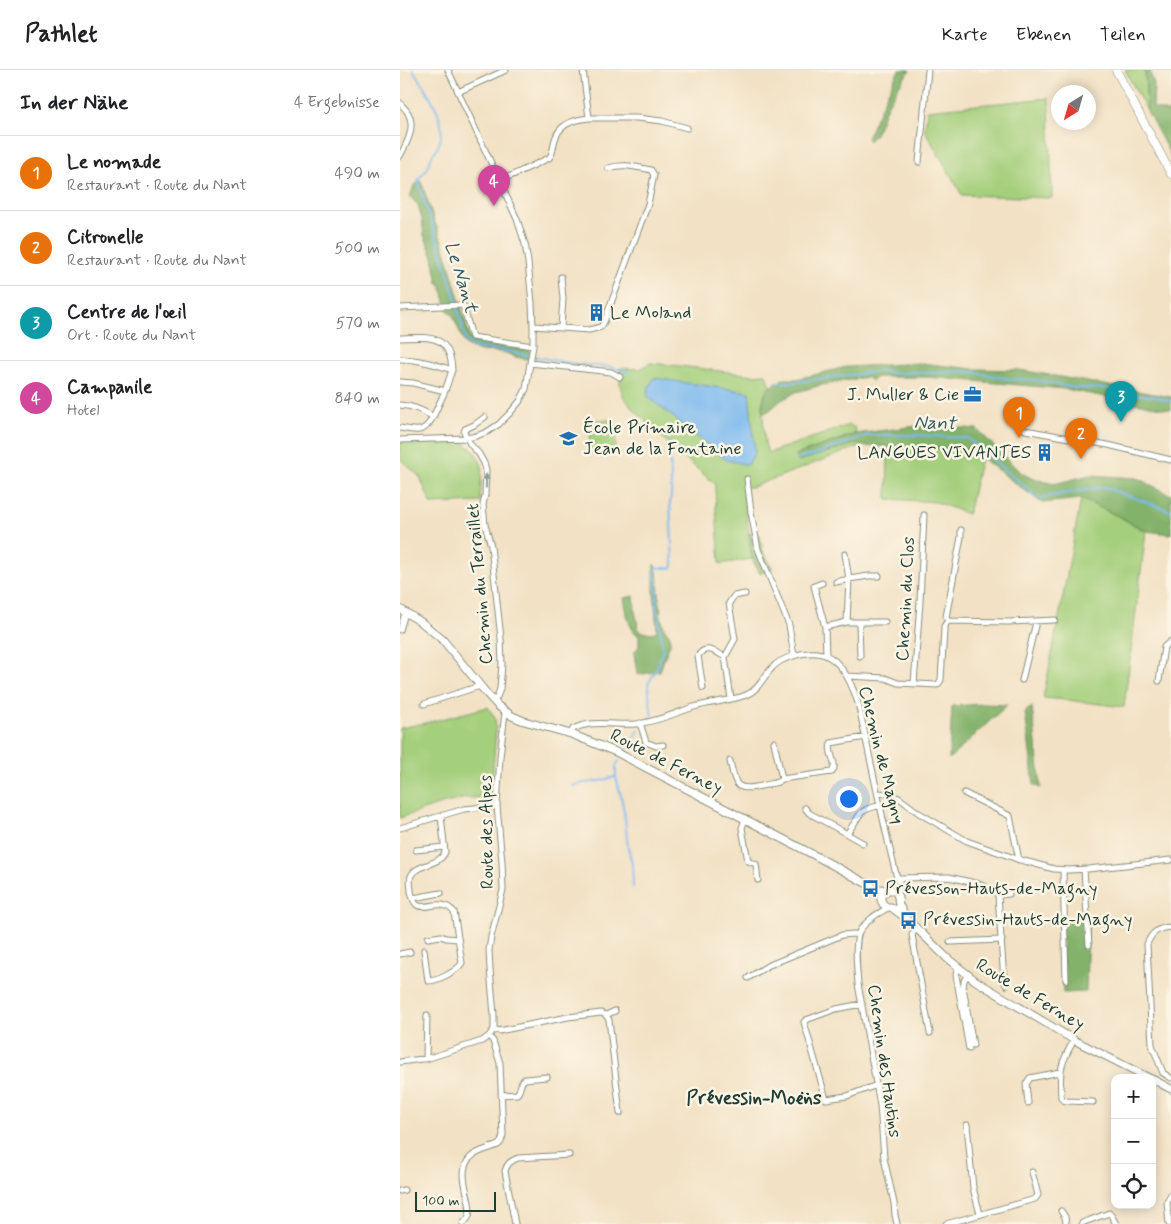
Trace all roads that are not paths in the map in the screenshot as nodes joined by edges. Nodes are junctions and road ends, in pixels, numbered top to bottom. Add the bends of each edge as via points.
1 (448, 70) edge
2 (506, 70) edge
3 (583, 70) edge
4 (928, 70) edge
5 (1116, 70) edge
6 (458, 92) junction
7 (400, 103) edge
8 (589, 118) junction
9 (687, 128) dead end
10 (400, 154) edge
11 (919, 162) dead end
12 (608, 168) dead end
13 (1171, 174) edge
14 (500, 181) junction
15 (561, 277) dead end
16 (400, 308) edge
17 (533, 326) junction
18 (561, 328) junction
19 (400, 338) edge
20 (532, 349) junction
21 (400, 360) edge
22 (531, 361) junction
23 (452, 370) junction
24 (620, 377) dead end
25 (400, 382) edge
26 (445, 391) junction
27 (400, 405) edge
28 (485, 416) dead end
29 (434, 417) junction
30 (400, 428) edge
31 (1025, 430) dead end
32 (467, 438) junction
33 (400, 440) edge
34 (1171, 460) edge
35 (747, 479) dead end
36 (924, 515) dead end
37 (961, 530) dead end
38 (845, 554) dead end
39 (879, 576) dead end
40 (849, 580) junction
41 (836, 582) dead end
42 (822, 583) dead end
43 (745, 594) dead end
44 (402, 612) edge
45 (1055, 620) dead end
46 (948, 621) junction
47 (847, 622) junction
48 (859, 622) junction
49 (885, 622) dead end
50 (1036, 622) junction
51 (826, 627) junction
52 (400, 630) edge
53 (1171, 641) edge
54 (826, 655) junction
55 (794, 656) junction
56 (860, 656) dead end
57 (725, 657) junction
58 (847, 676) junction
59 (1022, 680) dead end
60 (1159, 682) dead end
61 (914, 684) junction
62 (480, 686) junction
63 (703, 688) dead end
64 (731, 698) junction
65 (494, 702) junction
66 (424, 704) dead end
67 (505, 712) junction
68 (640, 723) junction
69 (571, 734) junction
70 (866, 737) junction
71 (774, 742) dead end
72 (663, 744) dead end
73 (730, 761) dead end
74 (782, 779) junction
75 (878, 793) junction
76 (964, 793) dead end
77 (880, 805) junction
78 (496, 806) junction
79 (805, 808) dead end
80 (441, 816) junction
81 (745, 819) junction
82 (400, 828) edge
83 (847, 834) junction
84 (863, 843) dead end
85 (444, 847) junction
86 (416, 850) dead end
87 (1019, 860) junction
88 (1171, 860) edge
89 (1084, 869) junction
90 (1063, 870) junction
91 (897, 878) junction
92 (758, 880) dead end
93 (440, 893) dead end
94 (884, 894) junction
95 (1009, 894) dead end
96 (998, 895) junction
97 (412, 898) junction
98 (898, 898) junction
99 (890, 907) junction
100 (874, 916) junction
101 (907, 919) junction
102 (1171, 927) edge
103 (916, 928) junction
104 (858, 935) junction
105 (428, 938) dead end
106 (458, 940) junction
107 (1002, 940) junction
108 (950, 942) dead end
109 (1089, 945) dead end
110 (424, 950) dead end
111 (410, 952) dead end
112 (400, 954) edge
113 (958, 968) junction
114 (967, 975) junction
115 (748, 978) dead end
116 (1066, 980) dead end
117 (1006, 985) dead end
118 (862, 1004) junction
119 (615, 1011) dead end
120 (427, 1015) dead end
121 (606, 1015) junction
122 (494, 1029) junction
123 (930, 1033) dead end
124 (489, 1036) junction
125 (1074, 1040) junction
126 (426, 1059) junction
127 (400, 1062) edge
128 (1060, 1072) junction
129 (1143, 1074) edge
130 (546, 1077) dead end
131 (1171, 1078) edge
132 (1156, 1080) edge
133 (877, 1085) junction
134 (1171, 1088) edge
135 (501, 1095) junction
136 (1093, 1102) dead end
137 (1028, 1103) dead end
138 (620, 1113) dead end
139 (967, 1125) dead end
140 (569, 1155) dead end
141 (1032, 1172) dead end
142 (1171, 1195) edge
143 (1061, 1211) dead end
144 (980, 1214) junction
145 (1082, 1223) edge
146 (463, 1224) edge
147 (515, 1224) edge
148 (895, 1224) edge
149 (946, 1224) edge
150 (1066, 1224) edge
151 (1116, 1224) edge
152 (1169, 1224) edge

1 - 6 street
2 - 6 street
3 - 8 street
4 - 11 street
5 - 13 main road
6 - 14 street
7 - 10 street via 408,114 410,128 406,148
8 - 9 street via 637,118
8 - 14 street via 558,131 549,158
12 - 18 street via 622,164 651,170 654,180 648,204 600,327 589,330
14 - 17 street via 524,244 530,275
15 - 18 street
16 - 20 street via 463,305 472,337
17 - 18 street
17 - 20 street
19 - 23 street via 438,340 448,350
20 - 22 street
21 - 23 street via 411,359
22 - 24 street via 610,372
22 - 32 street via 526,389 520,401 499,424 487,432
23 - 26 street
25 - 26 street
26 - 29 street
27 - 29 street via 412,406
28 - 32 street via 465,429
29 - 30 street via 430,424 418,431
31 - 34 street
32 - 33 street
65 -> 32 street, Chemin du Terraillet via 500,689 502,664 491,546 483,505 486,470
35 - 55 street via 758,549 789,625
36 - 61 street, Chemin du Clos
37 - 46 street, Chemin du Clos via 946,617
38 - 40 street
39 - 40 street
40 - 41 street
40 - 47 street
42 - 51 street via 814,586
43 - 57 street via 734,596 730,603 735,639
44 - 52 street
44 - 62 main road, Route de Ferney via 447,643
45 - 50 street
46 - 50 street
46 - 61 street, Chemin du Clos via 944,626 940,684
47 - 48 street
47 - 51 street
48 - 49 street
48 - 56 street
50 - 59 street
51 - 54 street
53 - 60 street via 1164,647
54 - 55 street via 807,653
54 - 58 street, Chemin de Magny
55 - 64 street via 774,665 756,689
57 - 63 street via 712,650 700,653
57 - 64 street
58 - 61 street, Chemin du Clos via 885,678
58 - 70 street, Chemin de Magny via 854,690
62 - 65 main road, Route de Ferney
62 - 66 street
64 - 68 street
65 - 67 main road, Route de Ferney
67 - 69 main road, Route de Ferney via 517,719
67 - 78 street, Route des Alpes
68 - 69 street via 593,723 573,729
68 - 72 street via 646,742 656,746
69 - 81 main road, Route de Ferney via 616,752
70 - 74 street via 829,746 835,767 832,772
70 - 75 street, Chemin de Magny
71 - 74 street
73 - 74 street via 735,780 744,788
75 - 77 street, Chemin de Magny
75 - 87 street via 893,795 967,841
76 - 87 street via 1010,816
77 - 83 street via 861,813
77 - 91 street, Chemin de Magny
78 - 80 street via 464,809
78 - 122 street, Route des Alpes via 503,890 489,950
79 - 83 street via 808,813
80 - 82 street
80 - 85 street
81 - 92 street via 742,828 748,861 756,864
81 - 94 main road, Route de Ferney
83 - 84 street
85 - 86 street
85 - 97 street via 444,856 410,876
87 - 90 street
88 - 89 street
89 - 90 street
89 - 109 street
90 - 116 street
91 - 94 street via 894,886
91 - 96 street via 949,877 979,884
91 - 98 street, Chemin de Magny via 900,885
93 - 97 street
94 - 98 main road via 894,891
94 - 99 main road via 883,904
94 - 100 street
95 - 96 street
96 - 107 street
97 - 106 street via 417,905 450,908 454,912
98 - 99 main road
98 - 101 main road, Route de Ferney
99 - 100 street
99 - 101 main road, Route de Ferney
100 - 104 street
101 - 103 main road, Route de Ferney
102 - 131 street via 1156,930 1148,944 1152,1045 1163,1073
103 - 113 main road, Route de Ferney
103 - 123 street via 912,935
104 - 115 street via 842,934 767,966
104 - 118 street, Chemin des Hautins via 857,970
105 - 106 street via 441,936
106 - 110 street via 462,963 434,981 428,981
107 - 108 street
107 - 117 street
111 - 112 street
113 - 114 main road, Route de Ferney
113 - 114 street via 956,975 971,1047 964,987
114 - 125 main road, Route de Ferney
118 - 133 street, Chemin des Hautins
118 - 133 street via 829,1011 804,1022 826,1099 847,1096
119 - 121 street
120 - 126 street
121 - 122 street via 568,1017 499,1031
121 - 138 street
122 - 124 street
124 - 126 street
124 - 135 street via 500,1063
125 - 128 street
125 - 129 main road, Route de Ferney
126 - 127 street
128 - 136 street via 1063,1100
128 - 137 street via 1030,1078 1026,1084
130 - 135 street via 522,1080 517,1094
132 - 134 main road, Route de Ferney
133 - 148 street, Chemin des Hautins
135 - 146 street via 501,1142 472,1156 465,1166 470,1213
139 - 144 street via 973,1188
140 - 147 street via 518,1158 508,1164 505,1171
141 - 144 street via 1038,1195 1035,1199
142 - 152 street via 1167,1202
143 - 150 street
144 - 149 street
145 - 151 street via 1109,1213

